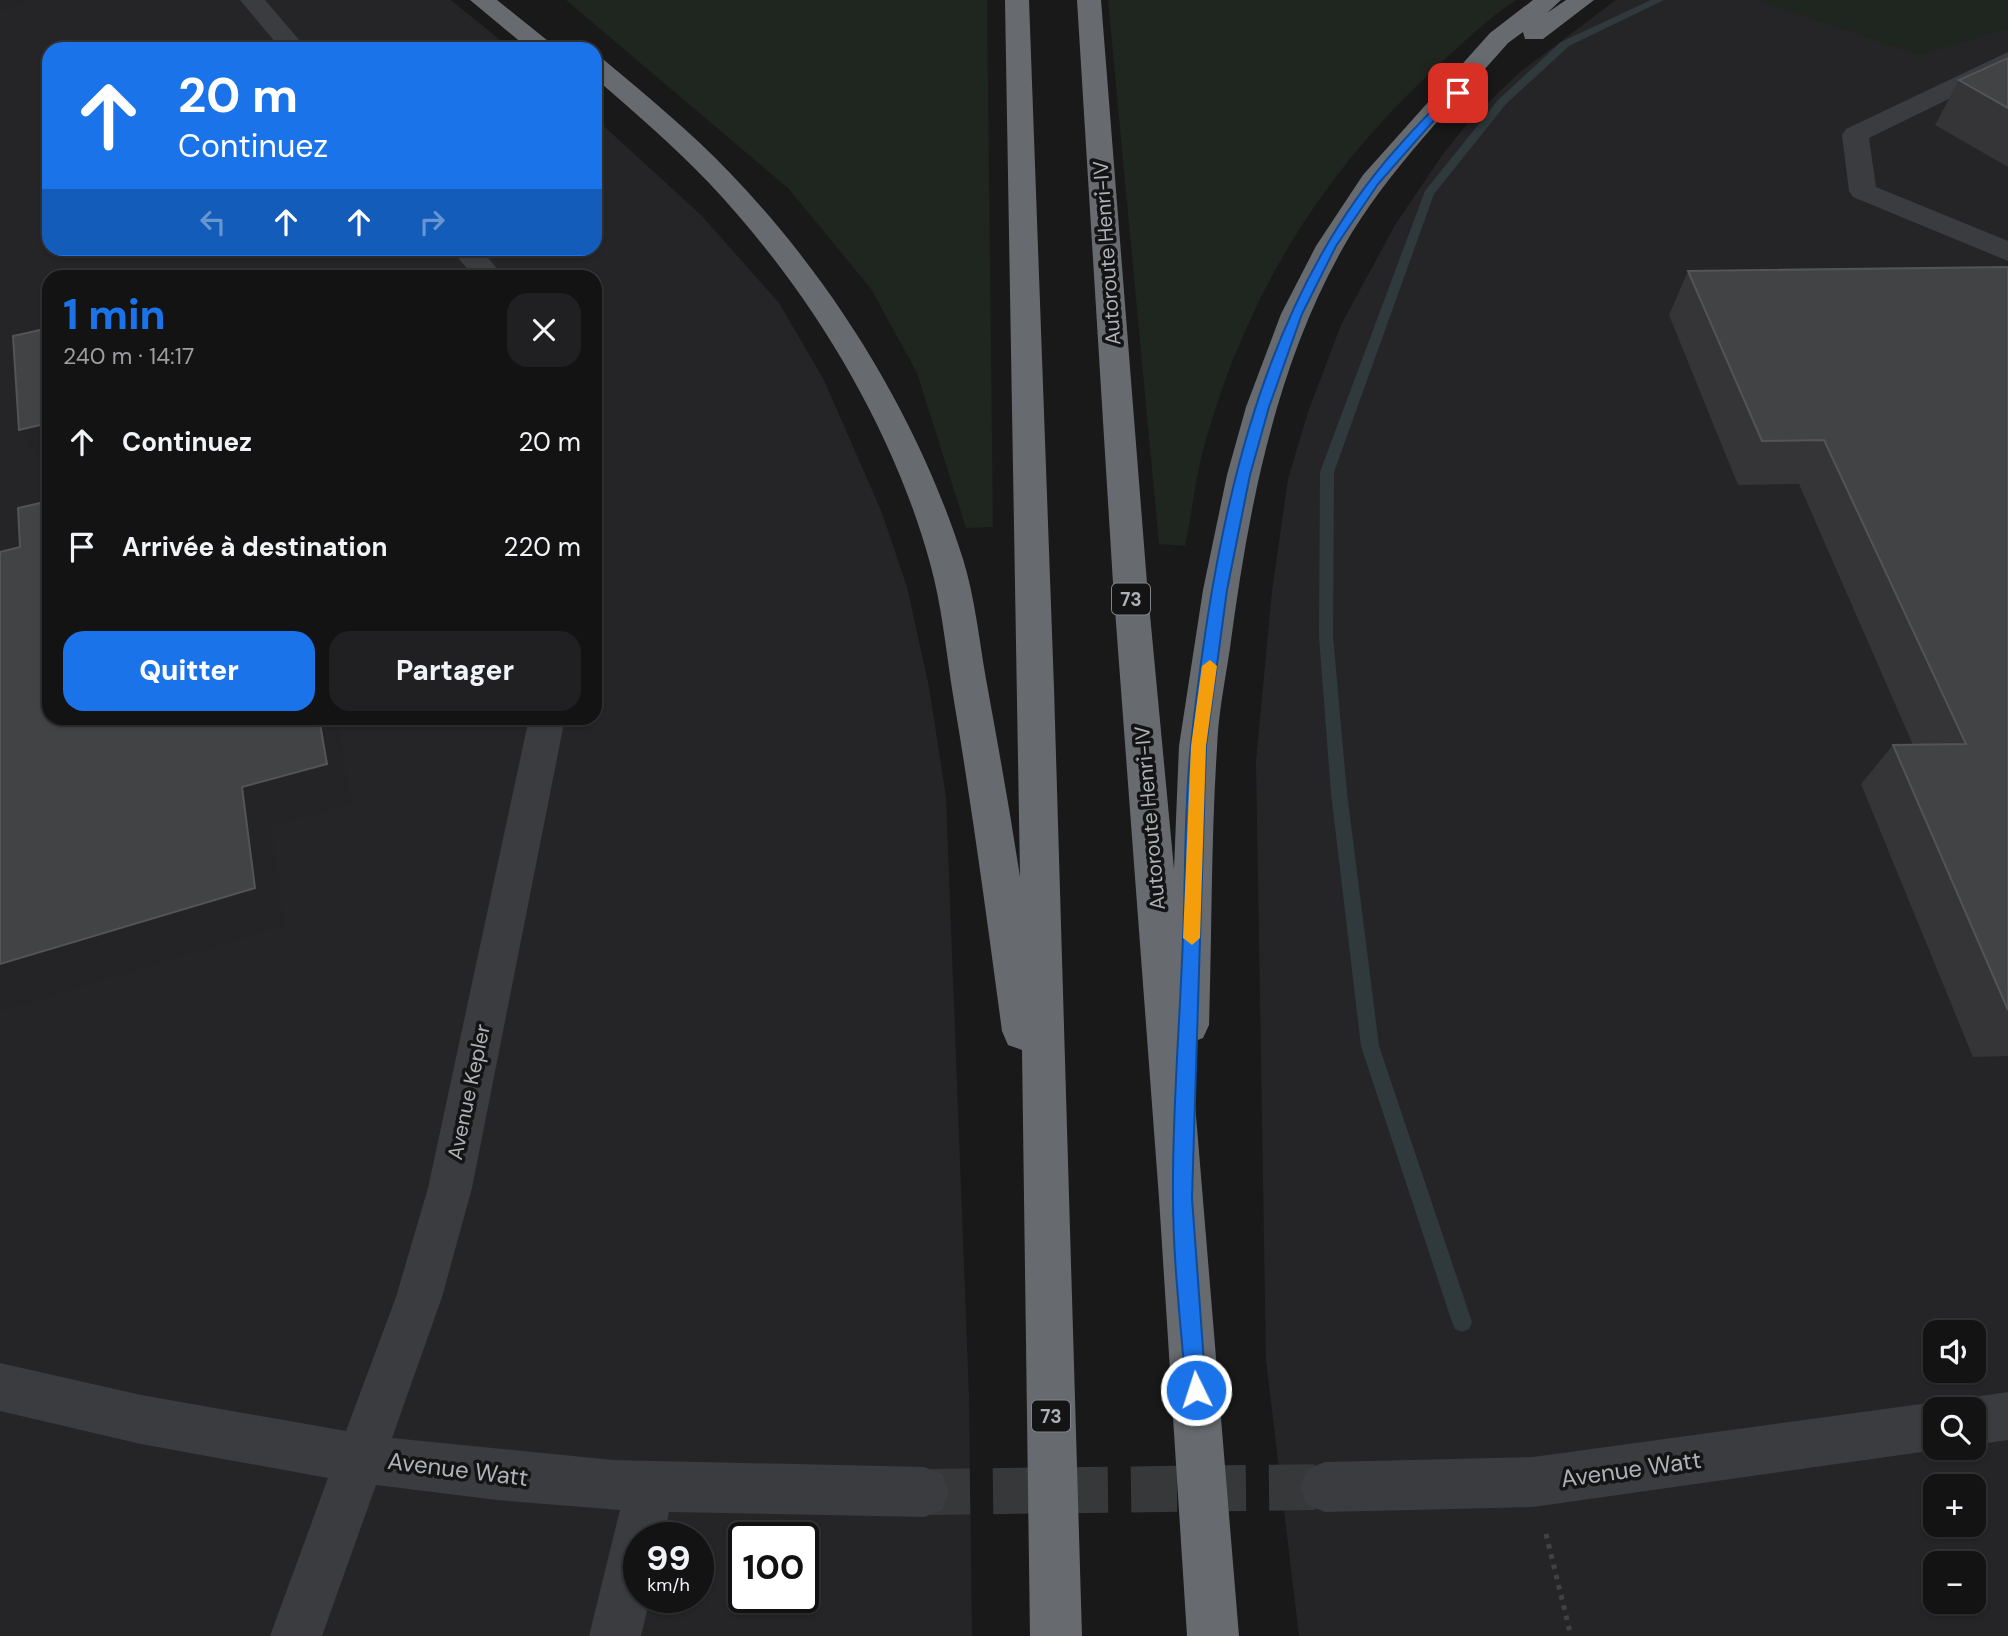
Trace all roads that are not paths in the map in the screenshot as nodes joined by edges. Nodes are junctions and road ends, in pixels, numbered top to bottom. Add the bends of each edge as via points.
1 (252, 0) edge
2 (482, 0) edge
3 (520, 0) edge
4 (1017, 0) edge
5 (1089, 0) edge
6 (1549, 0) edge
7 (1581, 0) edge
8 (288, 42) edge
9 (536, 42) edge
10 (569, 42) dead end
11 (2008, 60) edge
12 (602, 71) edge
13 (602, 88) edge
14 (1439, 108) junction
15 (686, 144) junction
16 (2008, 252) edge
17 (471, 256) edge
18 (483, 270) edge
19 (546, 725) edge
20 (1047, 1196) junction
21 (1182, 1198) junction
22 (0, 1387) edge
23 (2008, 1416) edge
24 (1986, 1419) edge
25 (1923, 1428) edge
26 (360, 1458) junction
27 (1325, 1487) tunnel mouth
28 (650, 1488) junction
29 (924, 1492) tunnel mouth
30 (296, 1636) edge
31 (615, 1636) edge
32 (1056, 1636) edge
33 (1213, 1636) edge

1 - 8 street
2 - 9 highway
3 - 10 highway
4 - 20 highway, 73
5 - 21 highway, Autoroute Henri-IV / 73 via 1130,583
6 - 14 highway via 1499,38
7 - 14 highway
11 - 16 street via 1855,135 1863,191
12 - 15 highway
13 - 15 highway
14 - 21 highway via 1373,181 1330,246 1296,314 1243,475 1220,590 1198,746
15 - 20 highway via 772,239 852,356 889,418 946,560 985,772
17 - 18 street
19 - 26 street, Avenue Kepler via 444,1212 419,1297
20 - 32 highway, 73
21 - 33 highway, Autoroute Henri-IV / 73
22 - 26 street, Avenue Watt via 178,1428
23 - 24 street
25 - 27 street, Avenue Watt via 1533,1482
26 - 28 street, Avenue Watt
26 - 30 street, Avenue Kepler
28 - 29 street, Avenue Watt
28 - 31 street

